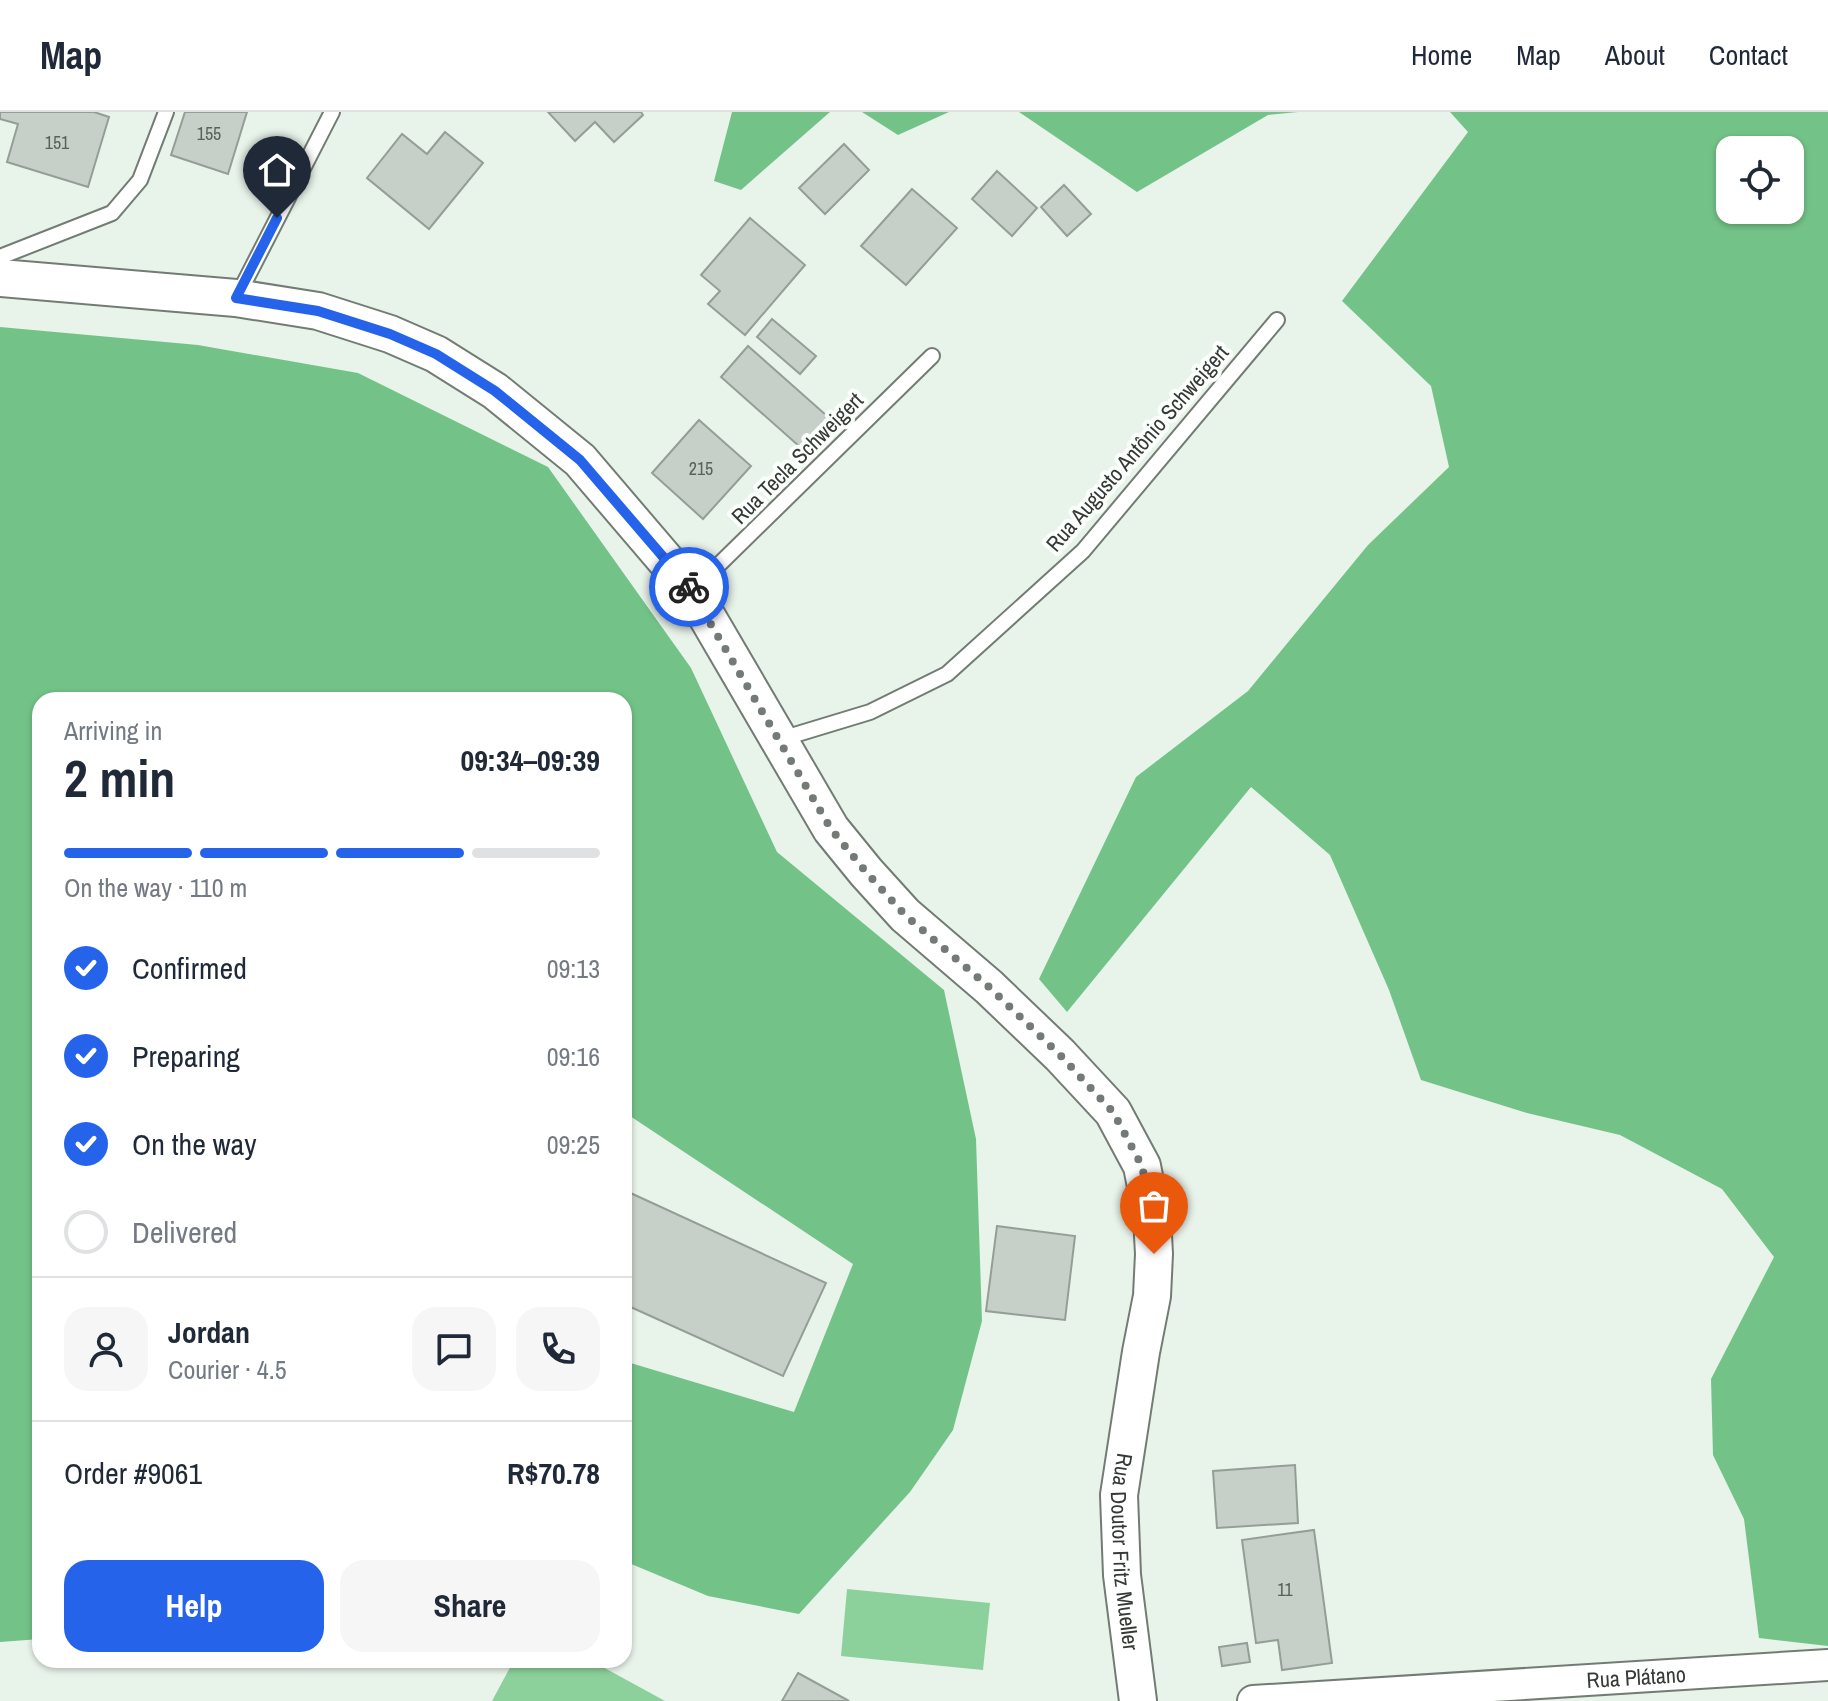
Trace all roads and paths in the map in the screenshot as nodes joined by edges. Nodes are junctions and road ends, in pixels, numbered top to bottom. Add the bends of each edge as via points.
1 (166, 112) edge
2 (332, 112) edge
3 (0, 257) edge
4 (0, 278) edge
5 (236, 298) junction
6 (1277, 320) dead end
7 (932, 356) dead end
8 (692, 591) junction
9 (780, 739) junction
10 (1828, 1665) edge
11 (1138, 1701) edge
12 (1253, 1701) edge

1 - 3 lane via 140,180 112,213
2 - 5 lane
4 - 5 street, Rua Doutor Fritz Mueller
5 - 8 street, Rua Doutor Fritz Mueller via 318,311 390,334 436,354 495,391 580,460
6 - 9 lane, Rua Augusto Antônio Schweigert via 1083,551 947,674 870,712
7 - 8 lane, Rua Tecla Schweigert
8 - 9 street, Rua Doutor Fritz Mueller
9 - 11 street, Rua Doutor Fritz Mueller via 831,829 866,872 905,915 1060,1055 1113,1112 1142,1166 1152,1217 1152,1296 1119,1495 1122,1575
10 - 12 street, Rua Plátano

